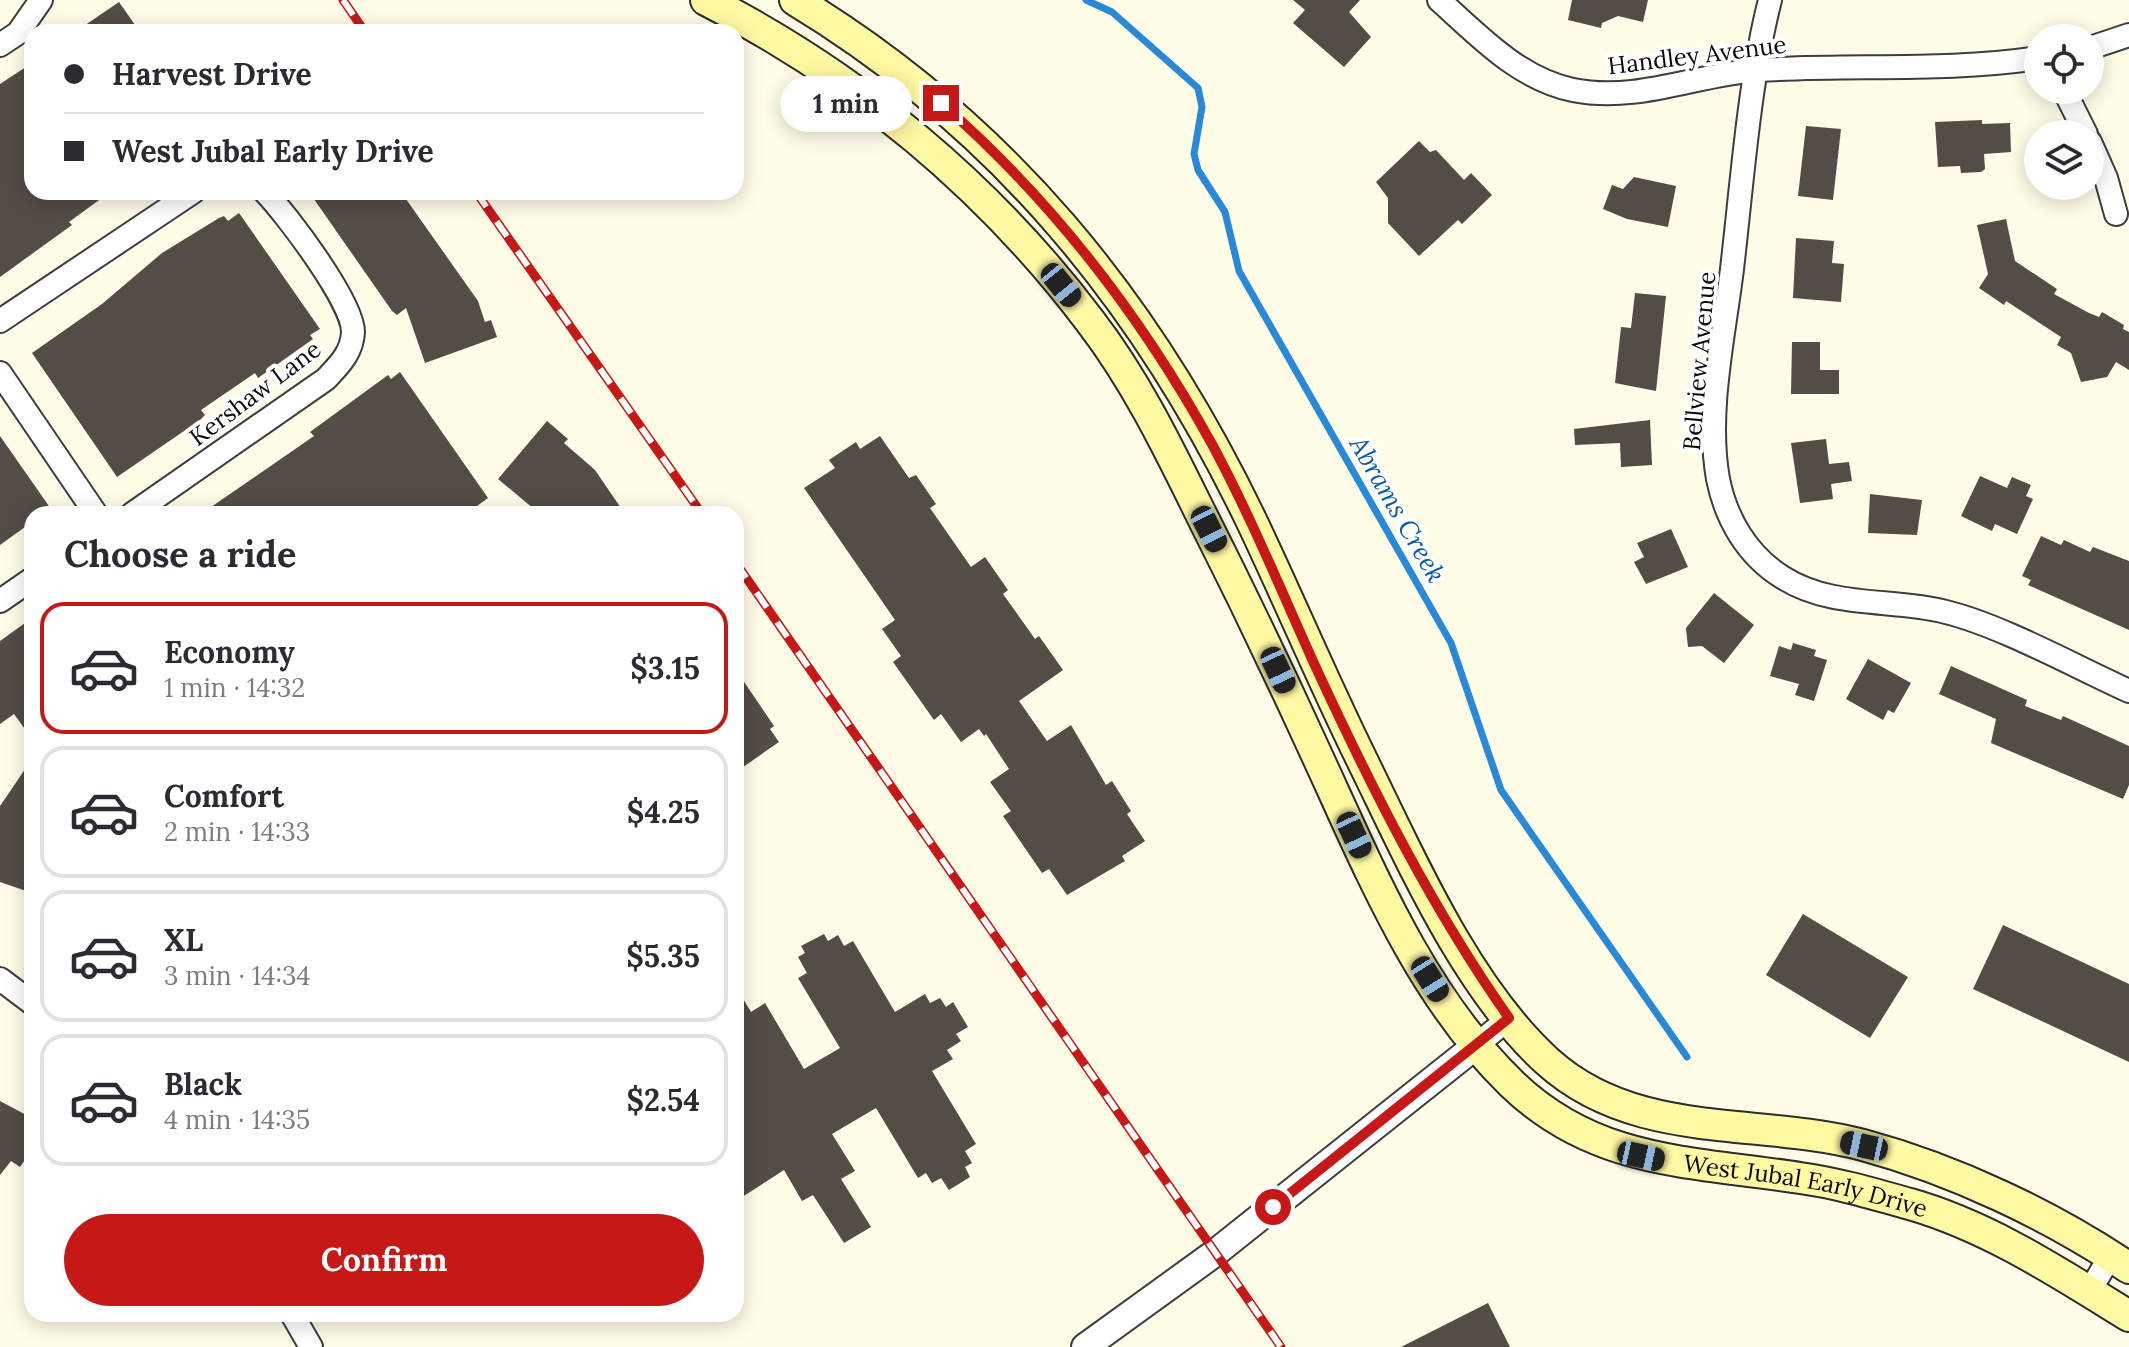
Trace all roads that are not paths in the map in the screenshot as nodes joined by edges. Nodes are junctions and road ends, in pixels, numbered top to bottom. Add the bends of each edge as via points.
1 (41, 0) edge
2 (706, 0) edge
3 (795, 0) edge
4 (1439, 0) edge
5 (1770, 0) edge
6 (24, 24) edge
7 (24, 24) edge
8 (2129, 35) edge
9 (2104, 43) edge
10 (0, 45) edge
11 (2024, 59) edge
12 (1758, 70) junction
13 (2104, 174) edge
14 (181, 200) edge
15 (271, 200) edge
16 (2116, 214) dead end
17 (0, 321) edge
18 (0, 373) edge
19 (91, 506) edge
20 (143, 506) edge
21 (24, 584) edge
22 (0, 601) edge
23 (2129, 691) edge
24 (0, 979) edge
25 (24, 997) edge
26 (1509, 1018) junction
27 (1478, 1044) junction
28 (2120, 1262) edge
29 (2089, 1292) junction
30 (2129, 1316) edge
31 (297, 1322) edge
32 (311, 1347) edge
33 (1085, 1347) edge

1 - 7 street
2 - 27 main road, West Jubal Early Drive via 798,53 912,133 992,207 1092,323 1166,443 1392,917
3 - 26 main road, West Jubal Early Drive via 876,53 984,141 1050,210 1133,317 1178,386 1251,521 1317,670 1426,891
4 - 12 street, Handley Avenue via 1513,65 1574,90 1645,92
5 - 12 street, Bellview Avenue
6 - 10 street
8 - 9 street
11 - 12 street, Handley Avenue
12 - 23 street, Bellview Avenue via 1714,445 1718,481 1741,538 1783,578 1811,590 1949,612
13 - 16 street
14 - 17 street
15 - 20 street, Kershaw Lane via 336,288 350,315 352,342 326,379
18 - 19 street
21 - 22 street
24 - 25 street
26 - 27 street
26 - 28 main road, West Jubal Early Drive via 1547,1061 1614,1104 1677,1122 1762,1128 1864,1146 1979,1187
27 - 29 main road, West Jubal Early Drive via 1513,1085 1580,1132 1641,1156 1806,1178 1916,1206 1972,1226
27 - 33 street via 1215,1253
28 - 29 street
29 - 30 main road, West Jubal Early Drive
31 - 32 street

